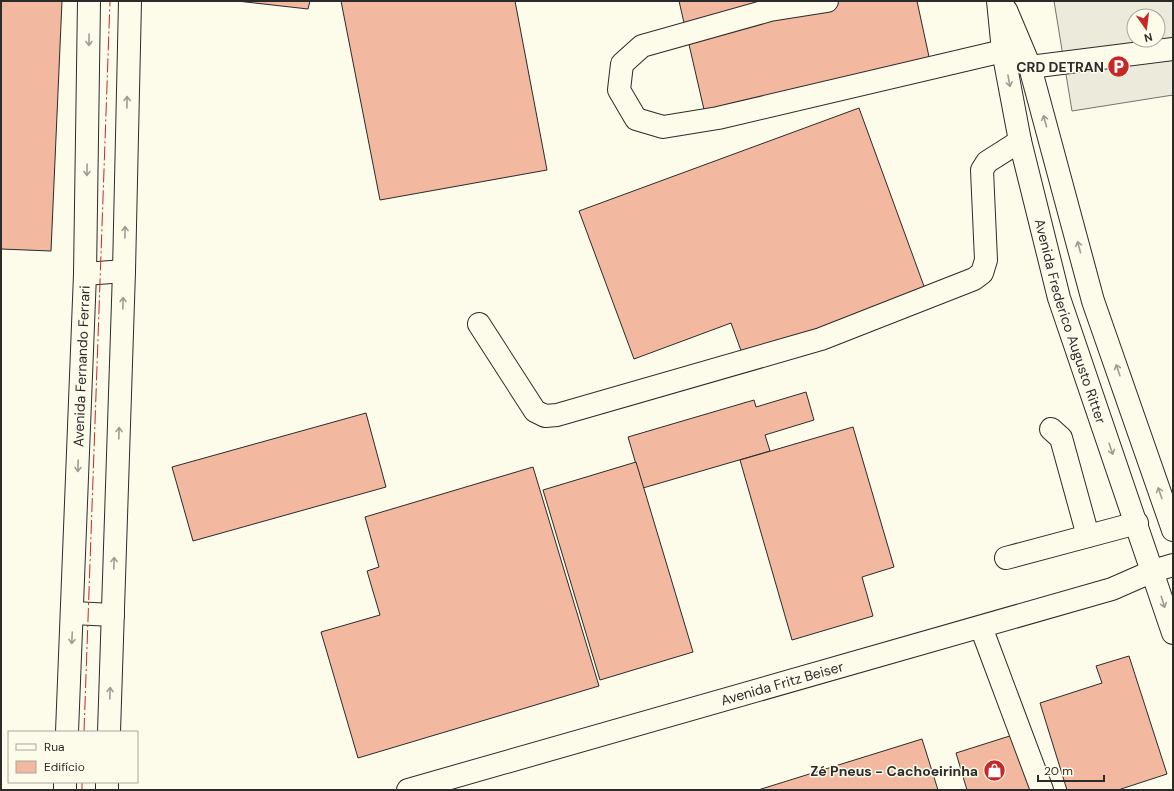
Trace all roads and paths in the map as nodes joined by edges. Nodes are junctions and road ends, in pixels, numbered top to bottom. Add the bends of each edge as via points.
1 (89, 1) edge
2 (130, 1) edge
3 (827, 1) edge
4 (998, 1) edge
5 (1002, 1) edge
6 (1173, 49) edge
7 (1004, 51) junction
8 (1030, 67) junction
9 (1020, 141) junction
10 (124, 271) junction
11 (85, 274) junction
12 (479, 324) dead end
13 (1051, 429) dead end
14 (1137, 523) junction
15 (1173, 530) edge
16 (1088, 536) junction
17 (1006, 558) dead end
18 (1163, 568) edge
19 (73, 613) junction
20 (113, 615) junction
21 (981, 627) junction
22 (1173, 633) edge
23 (67, 731) edge
24 (109, 731) edge
25 (448, 784) edge
26 (408, 790) edge
27 (1042, 790) edge

1 -> 11 main road, Avenida Fernando Ferrari
10 -> 2 main road
3 - 7 main road via 770,10 642,46 622,64 619,90 636,119 663,127 718,118
4 - 7 main road, Avenida Frederico Augusto Ritter
5 - 8 main road, Avenida Frederico Augusto Ritter
6 - 8 main road
7 -> 9 main road, Avenida Frederico Augusto Ritter
15 -> 8 main road, Avenida Frederico Augusto Ritter via 1093,301
9 - 12 main road via 987,162 982,170 986,260 982,273 974,279 821,339 557,415 545,416 535,411
9 -> 14 main road, Avenida Frederico Augusto Ritter via 1059,298
10 - 11 main road
20 -> 10 main road
11 -> 19 main road, Avenida Fernando Ferrari
13 - 16 main road via 1061,438
14 - 16 main road
14 - 18 main road, Avenida Frederico Augusto Ritter
16 - 17 main road
18 - 21 main road, Avenida Fritz Beiser via 1112,589
18 -> 22 main road, Avenida Frederico Augusto Ritter
19 - 20 main road
19 -> 23 main road, Avenida Fernando Ferrari
24 -> 20 main road
21 - 25 main road, Avenida Fritz Beiser
21 - 27 main road
25 - 26 main road, Avenida Fritz Beiser

